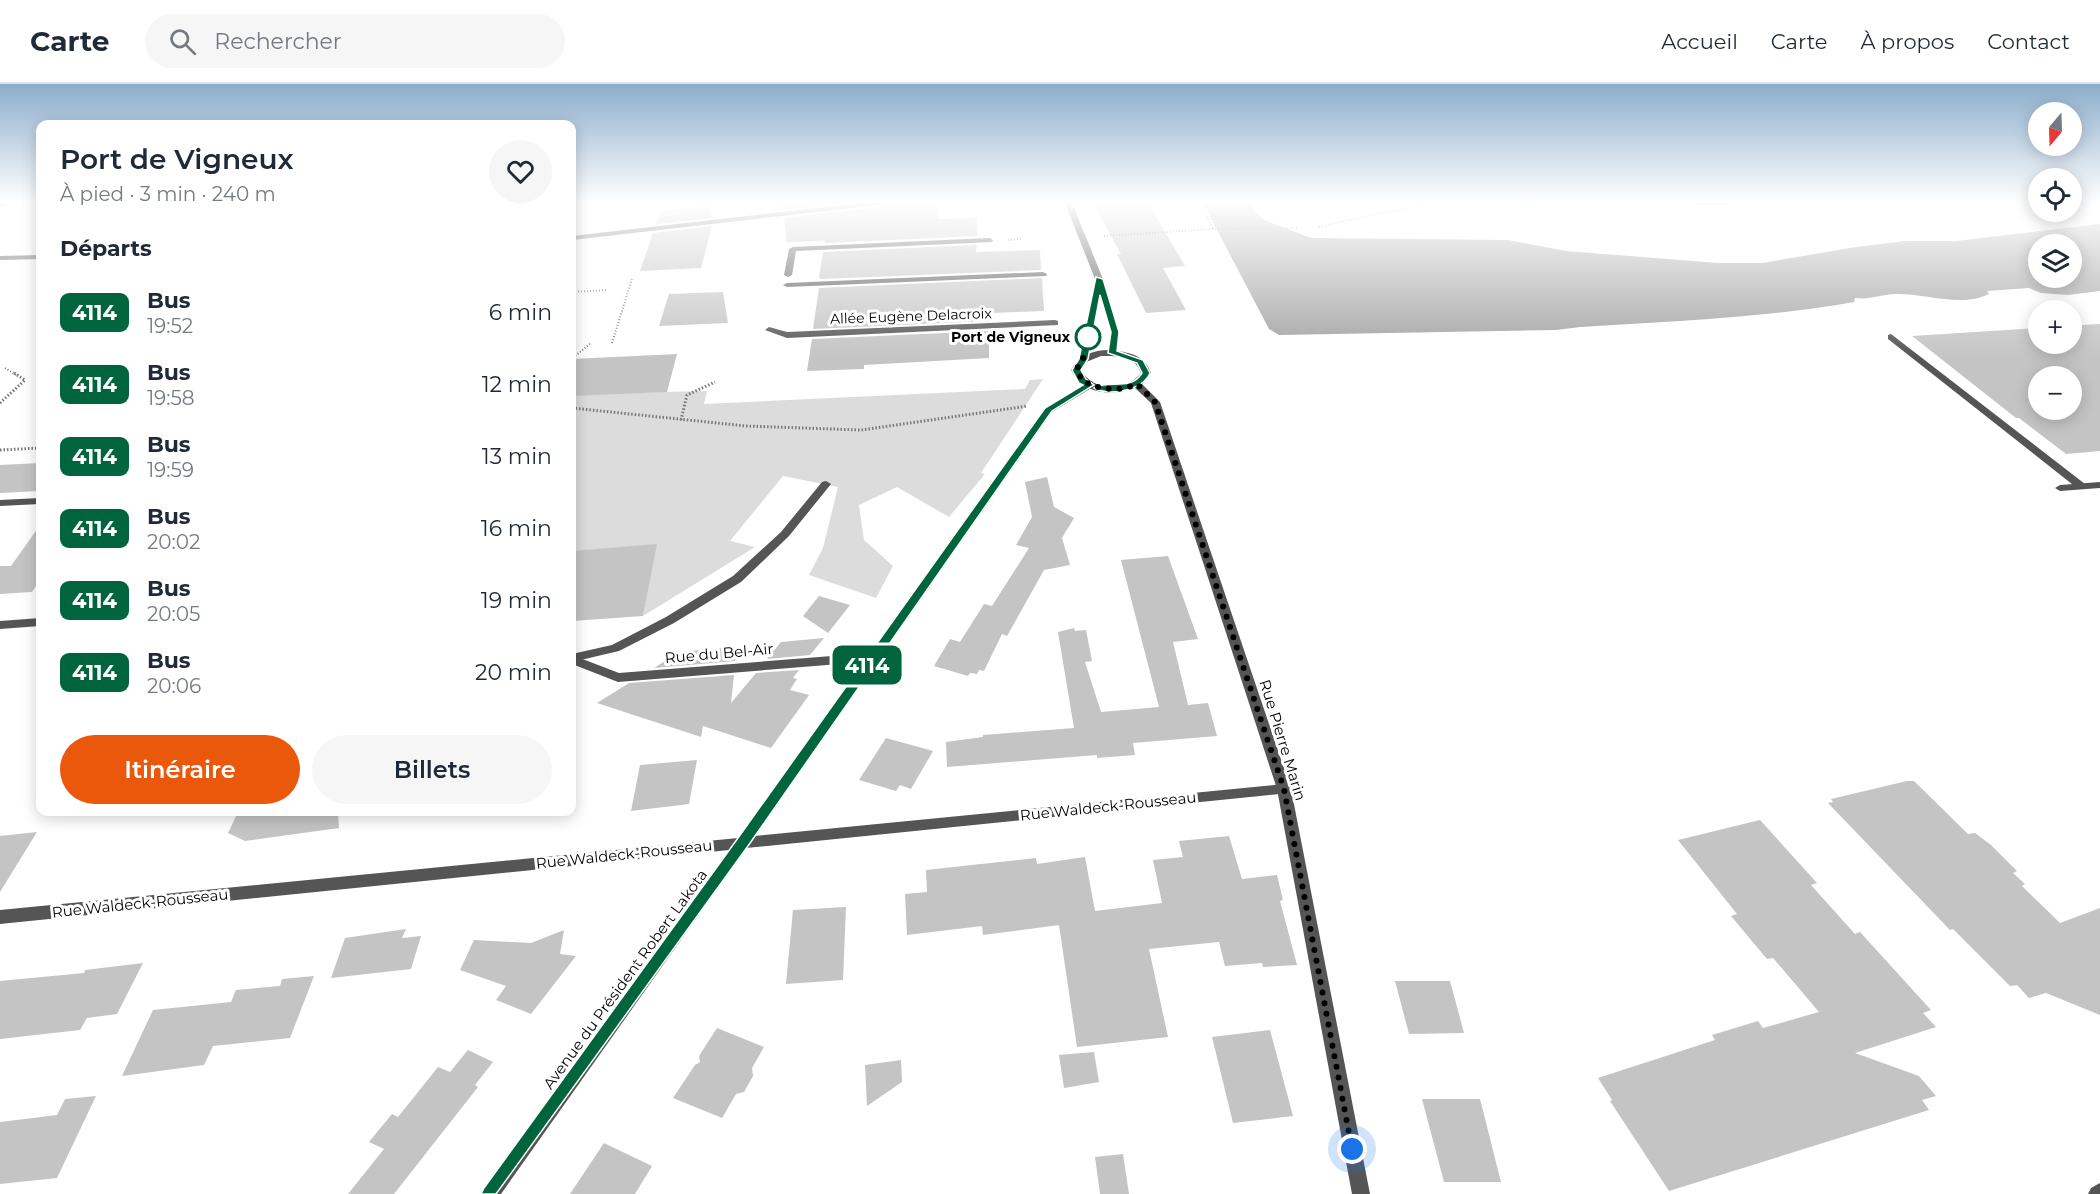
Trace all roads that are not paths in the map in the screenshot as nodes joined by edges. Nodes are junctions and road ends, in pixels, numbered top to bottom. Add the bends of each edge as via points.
1 (792, 255) edge
2 (1089, 255) edge
3 (36, 257) edge
4 (0, 258) edge
5 (1043, 274) dead end
6 (788, 275) dead end
7 (1099, 279) junction
8 (787, 285) dead end
9 (1055, 323) dead end
10 (769, 330) dead end
11 (1891, 337) dead end
12 (1112, 353) junction
13 (1083, 359) junction
14 (1137, 384) junction
15 (1090, 385) junction
16 (826, 484) dead end
17 (2100, 485) edge
18 (2081, 486) junction
19 (2060, 488) dead end
20 (36, 501) edge
21 (0, 503) edge
22 (36, 622) edge
23 (0, 625) edge
24 (576, 657) edge
25 (872, 657) junction
26 (576, 660) edge
27 (1284, 789) junction
28 (743, 842) junction
29 (0, 917) edge
30 (490, 1194) edge
31 (1360, 1194) edge

1 - 6 street
2 - 7 street
3 - 4 street
5 - 8 street
7 - 12 street via 1115,332
7 - 13 street
9 - 10 street, Allée Eugène Delacroix via 787,335
11 - 18 street
12 - 13 street
12 - 14 street via 1133,357 1145,367 1146,373
13 - 15 street via 1076,370
14 - 15 street via 1109,389
14 - 27 street, Rue Pierre Marin via 1155,402
15 - 25 street, Avenue du Président Robert Lakota via 1048,410
16 - 24 street via 785,534 737,579 615,648
17 - 18 street
18 - 19 street
20 - 21 street
22 - 23 street
25 - 26 street, Rue du Bel-Air via 618,678
25 - 28 street, Avenue du Président Robert Lakota
27 - 28 street, Rue Waldeck-Rousseau
27 - 31 street, Rue Pierre Marin
28 - 29 street, Rue Waldeck-Rousseau
28 - 30 street, Avenue du Président Robert Lakota

